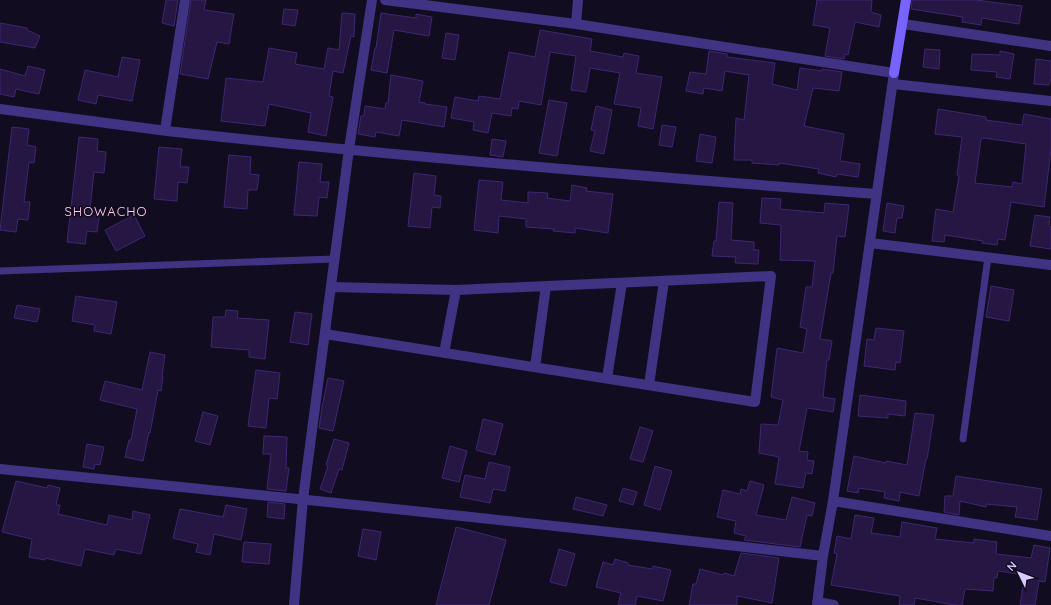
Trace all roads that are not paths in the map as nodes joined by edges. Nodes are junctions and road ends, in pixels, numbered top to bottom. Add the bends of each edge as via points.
1 (185, 0) edge
2 (372, 0) edge
3 (385, 0) edge
4 (578, 0) edge
5 (906, 0) edge
6 (576, 24) junction
7 (903, 24) junction
8 (1051, 46) edge
9 (894, 73) junction
10 (893, 84) junction
11 (1051, 101) edge
12 (0, 110) edge
13 (165, 130) junction
14 (349, 149) junction
15 (877, 194) junction
16 (870, 244) junction
17 (988, 258) junction
18 (334, 260) junction
19 (1051, 265) edge
20 (0, 271) edge
21 (664, 281) junction
22 (622, 283) junction
23 (546, 286) junction
24 (331, 287) junction
25 (456, 290) junction
26 (325, 334) junction
27 (444, 353) junction
28 (535, 367) junction
29 (607, 378) junction
30 (649, 385) junction
31 (963, 439) dead end
32 (0, 469) edge
33 (303, 499) junction
34 (833, 501) junction
35 (1051, 536) edge
36 (822, 556) junction
37 (817, 604) edge
38 (294, 605) edge
39 (834, 605) edge

1 - 13 street
2 - 14 street
3 - 6 street
4 - 6 street
5 - 7 street
6 - 9 street
7 - 8 street
7 - 9 street
9 - 10 street
10 - 11 street
10 - 15 street
12 - 13 street
13 - 14 street
14 - 15 street via 606,173
14 - 18 street
15 - 16 street
16 - 17 street
16 - 34 street
17 - 19 street
17 - 31 lane
18 - 20 lane
18 - 24 street
21 - 22 street
21 - 30 street
21 - 30 street via 771,276 755,402
22 - 23 street
22 - 29 street
23 - 25 street
23 - 28 street
24 - 25 street
24 - 26 street
25 - 27 street
26 - 27 street
26 - 33 street
27 - 28 street
28 - 29 street
29 - 30 street
32 - 33 street
33 - 36 street
33 - 38 street
34 - 35 street
34 - 36 street
36 - 37 street
37 - 39 street

